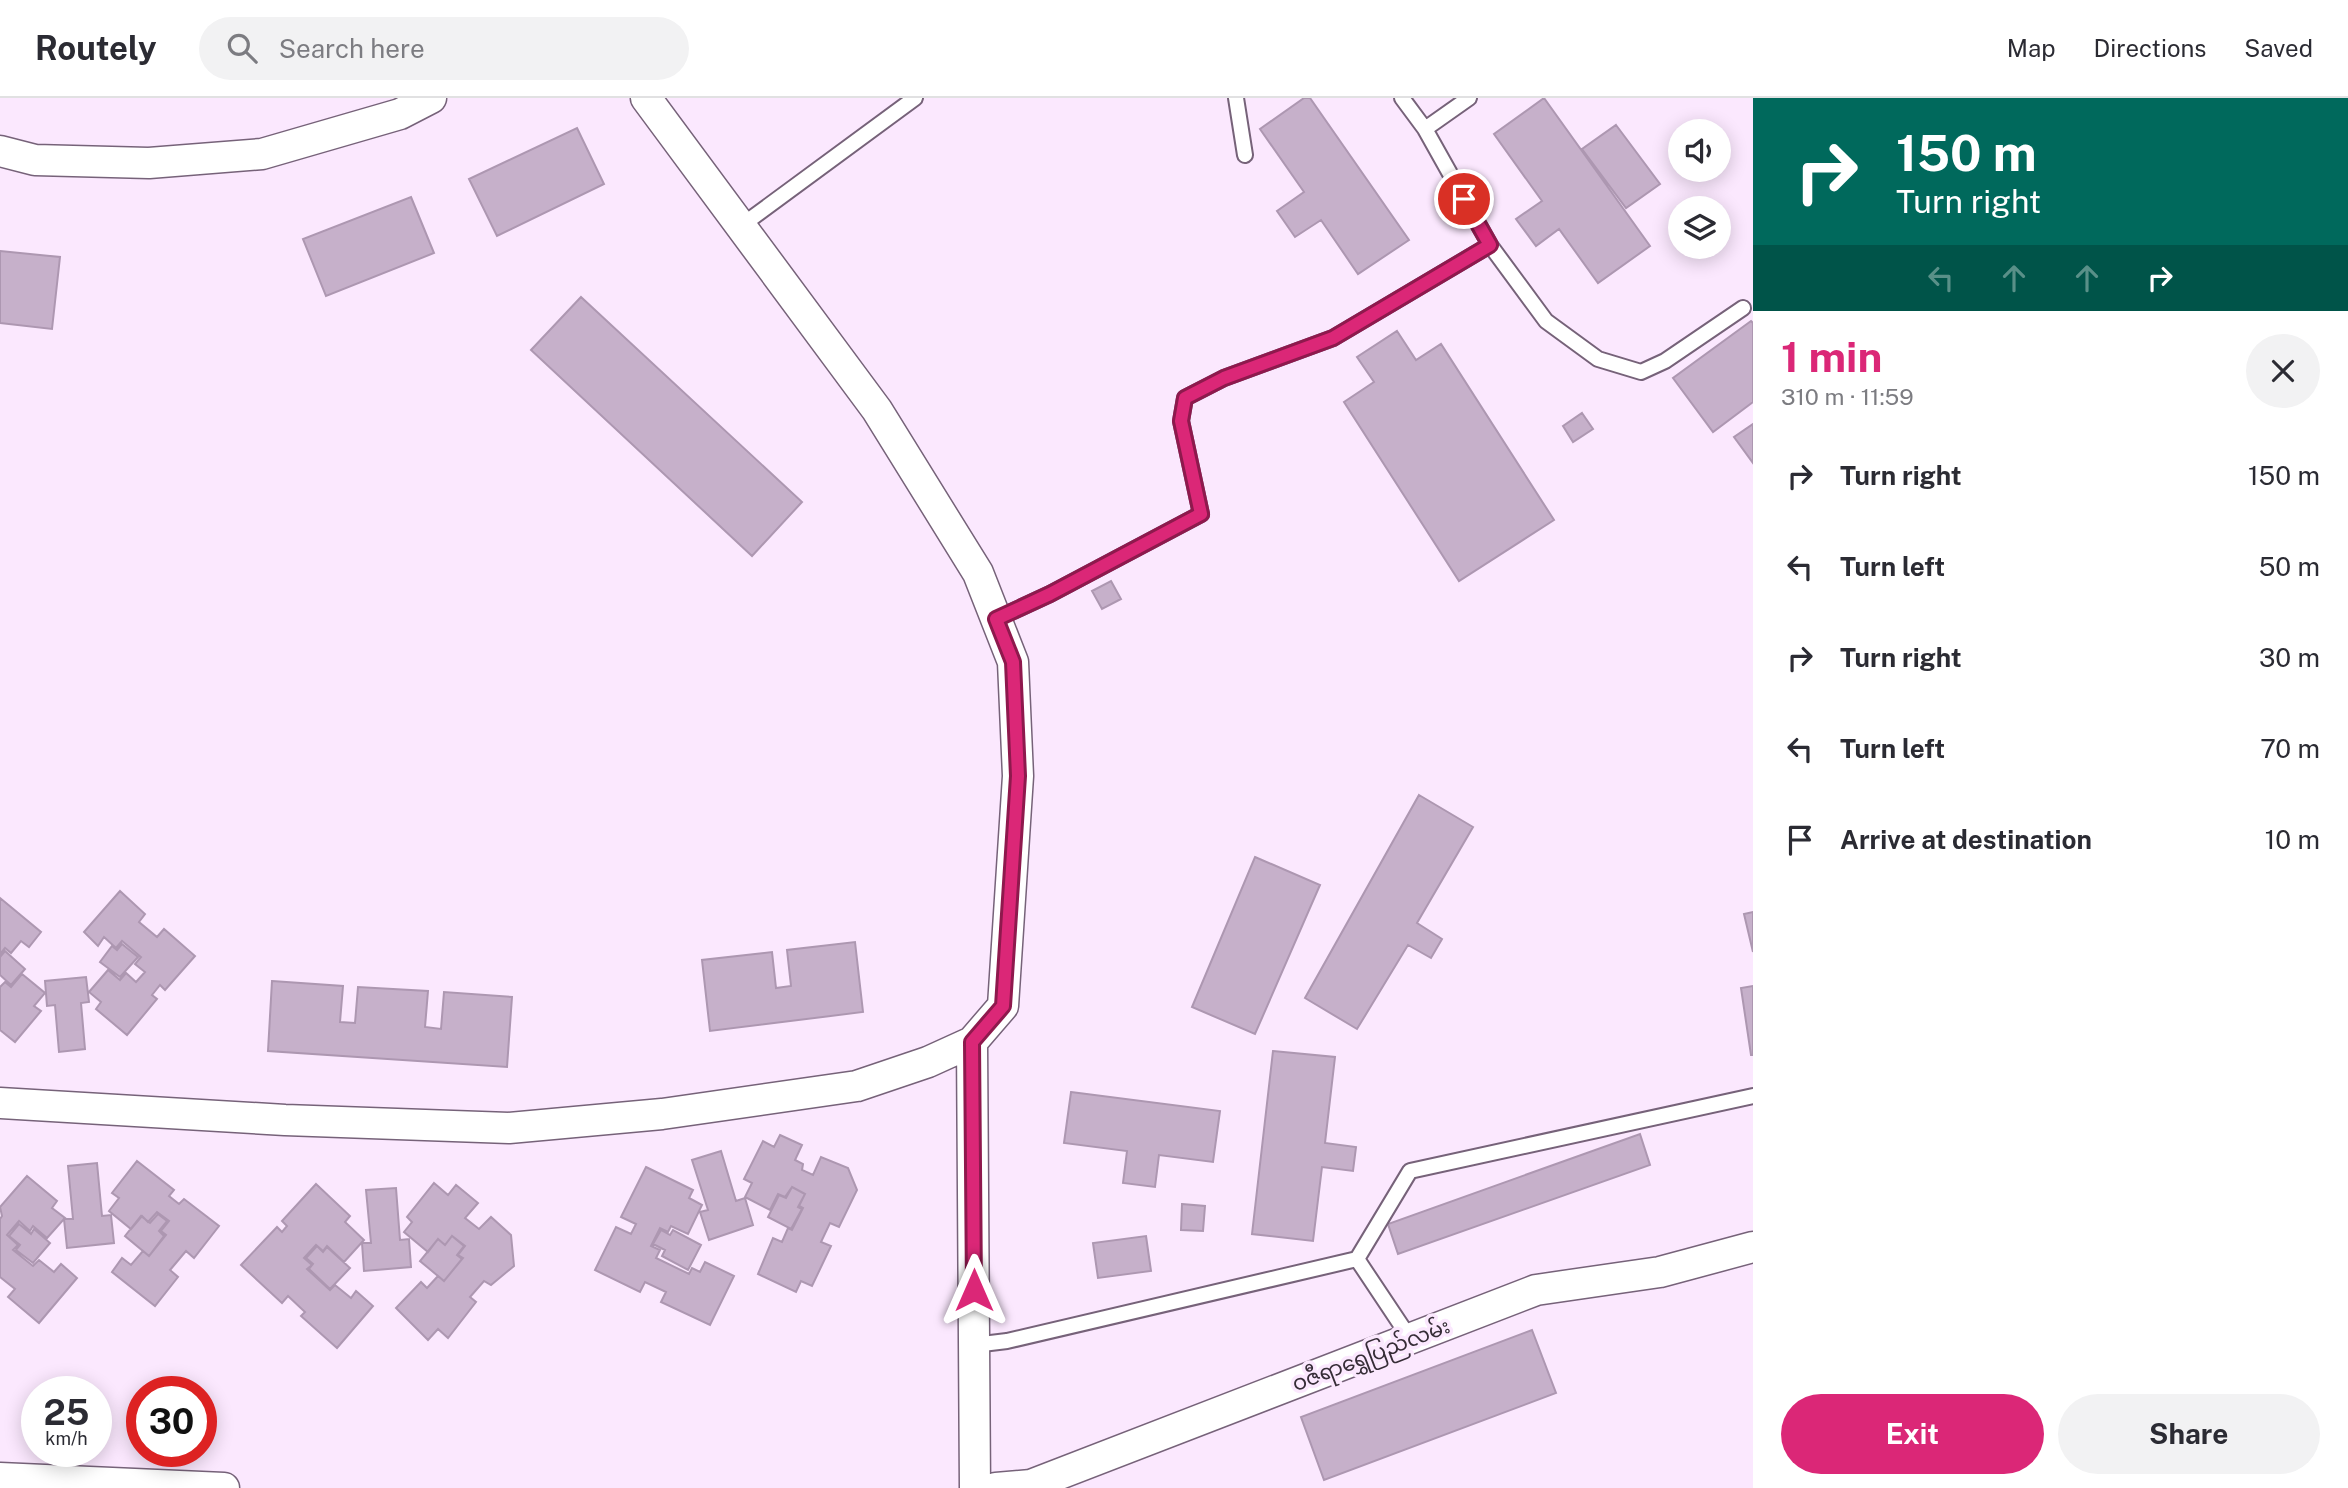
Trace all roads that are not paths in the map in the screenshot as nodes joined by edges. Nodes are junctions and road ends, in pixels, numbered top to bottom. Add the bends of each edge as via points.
1 (430, 98) edge
2 (646, 98) edge
3 (915, 98) edge
4 (1236, 98) edge
5 (1402, 98) edge
6 (1469, 98) edge
7 (1425, 129) junction
8 (0, 151) edge
9 (1245, 155) dead end
10 (741, 226) junction
11 (1490, 245) junction
12 (1743, 308) dead end
13 (996, 619) junction
14 (972, 1042) junction
15 (1753, 1096) edge
16 (0, 1103) edge
17 (1753, 1247) edge
18 (1357, 1259) junction
19 (1410, 1340) junction
20 (974, 1345) junction
21 (0, 1478) edge
22 (224, 1488) edge
23 (975, 1488) edge
24 (996, 1488) edge

1 - 8 street via 400,114 261,154 149,163 35,160
2 - 10 street
3 - 10 lane
4 - 9 lane
5 - 7 lane
6 - 7 lane
7 - 11 lane
10 - 13 street via 877,410 978,573
11 - 12 lane via 1546,321 1598,359 1641,372
11 - 13 lane via 1333,338 1224,378 1185,398 1181,421 1201,514
13 - 14 street via 1013,662 1018,776 1003,1006
14 - 16 street via 857,1086 662,1114 509,1128
14 - 20 street
15 - 18 lane via 1410,1171
17 - 19 street, ဝဇီရာရွှေပြည်လမ်း via 1660,1272 1536,1290
18 - 19 lane
18 - 20 lane
19 - 24 street, ဝဇီရာရွှေပြည်လမ်း via 1031,1485
20 - 23 street
21 - 22 street

